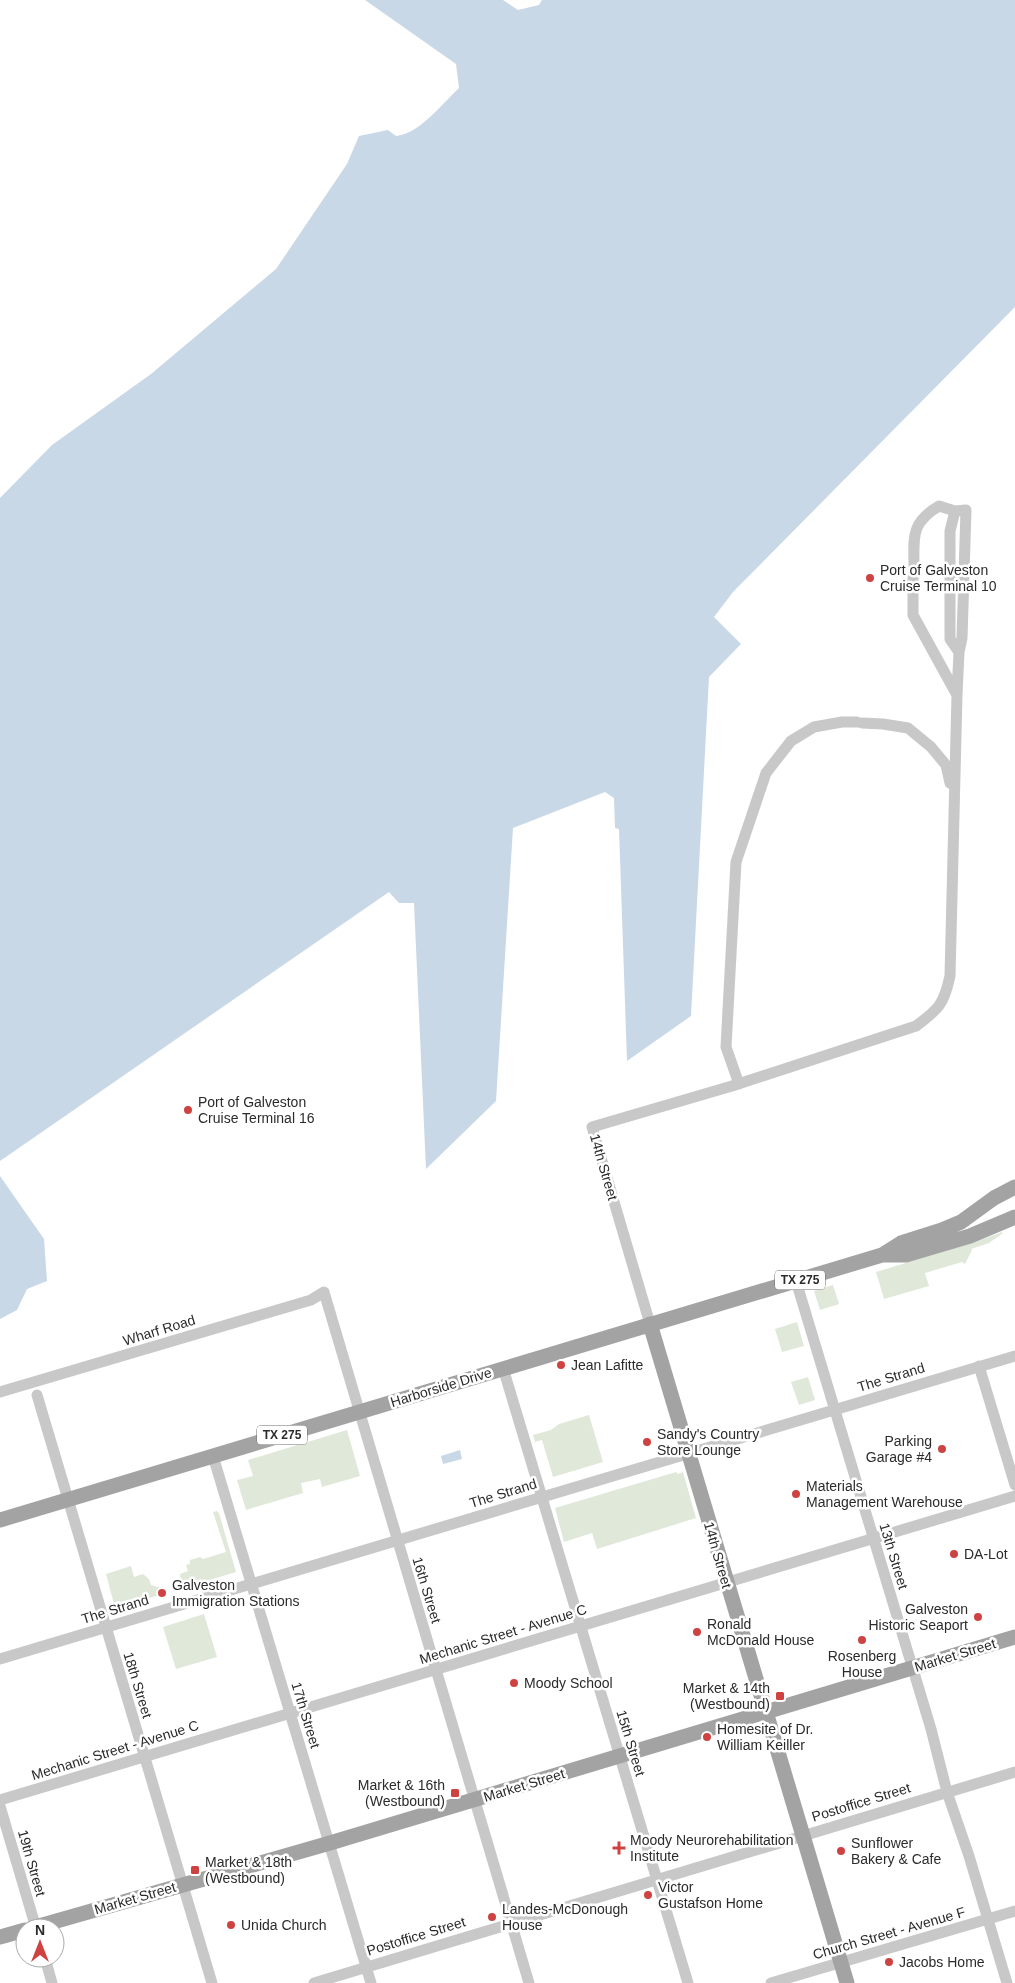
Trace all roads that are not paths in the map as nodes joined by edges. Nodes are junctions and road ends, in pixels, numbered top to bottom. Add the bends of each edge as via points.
1 (957, 695) junction
2 (954, 800) junction
3 (739, 1084) junction
4 (1015, 1186) edge
5 (1015, 1217) edge
6 (882, 1255) junction
7 (796, 1281) junction
8 (324, 1292) joint
9 (650, 1324) junction
10 (1015, 1356) edge
11 (979, 1366) junction
12 (503, 1368) junction
13 (0, 1392) edge
14 (37, 1395) dead end
15 (834, 1410) junction
16 (359, 1412) junction
17 (688, 1454) junction
18 (213, 1456) junction
19 (1015, 1485) edge
20 (1015, 1496) edge
21 (542, 1497) junction
22 (68, 1499) junction
23 (0, 1520) edge
24 (874, 1538) junction
25 (397, 1541) junction
26 (726, 1583) junction
27 (251, 1584) junction
28 (580, 1626) junction
29 (106, 1628) junction
30 (1015, 1637) edge
31 (0, 1659) edge
32 (913, 1668) junction
33 (436, 1671) junction
34 (765, 1712) junction
35 (290, 1714) junction
36 (619, 1756) junction
37 (144, 1757) junction
38 (1015, 1772) edge
39 (946, 1792) junction
40 (0, 1800) edge
41 (474, 1800) junction
42 (0, 1806) edge
43 (803, 1836) junction
44 (330, 1843) junction
45 (658, 1880) junction
46 (182, 1884) junction
47 (1015, 1911) edge
48 (29, 1918) edge
49 (65, 1918) edge
50 (988, 1919) junction
51 (511, 1922) junction
52 (15, 1933) edge
53 (0, 1937) edge
54 (841, 1963) junction
55 (48, 1968) edge
56 (367, 1968) junction
57 (52, 1983) edge
58 (212, 1983) edge
59 (314, 1983) edge
60 (371, 1983) edge
61 (529, 1983) edge
62 (688, 1983) edge
63 (771, 1983) edge
64 (847, 1983) edge
65 (1008, 1983) edge

1 - 1 street via 913,615 914,530 927,513 939,506 961,511 962,638
1 - 2 street
2 - 3 street via 950,976 946,996 933,1013 916,1026
2 - 3 street via 946,765 931,747 908,728 883,724 842,722 814,727 791,741 766,773 736,862 726,1047
3 - 9 street, 14th Street via 592,1127
4 - 6 main road, Harborside Drive / TX 275 via 961,1222 902,1243
5 - 6 main road, Harborside Drive / TX 275 via 970,1236 906,1255
6 - 7 main road, Harborside Drive / TX 275
7 - 9 main road, Harborside Drive / TX 275
7 - 15 street, 13th Street
8 - 13 street, Wharf Road via 311,1300
8 - 16 street, 16th Street
9 - 12 main road, Harborside Drive / TX 275
9 - 17 main road, 14th Street
10 - 11 street, The Strand
11 - 15 street, The Strand
11 - 19 street
12 - 16 main road, Harborside Drive / TX 275
12 - 21 street, 15th Street
14 - 22 street, 18th Street
15 - 17 street, The Strand
15 - 24 street, 13th Street
16 - 18 main road, Harborside Drive / TX 275
16 - 25 street, 16th Street
17 - 21 street, The Strand
17 - 26 main road, 14th Street
18 - 22 main road, Harborside Drive / TX 275
18 - 27 street, 17th Street
20 - 24 street, Mechanic Street - Avenue C
21 - 25 street, The Strand
21 - 28 street, 15th Street
22 - 23 main road, Harborside Drive / TX 275
22 - 29 street, 18th Street
24 - 26 street, Mechanic Street - Avenue C
24 - 32 street, 13th Street
25 - 27 street, The Strand
25 - 33 street, 16th Street
26 - 28 street, Mechanic Street - Avenue C
26 - 34 main road, 14th Street
27 - 29 street, The Strand
27 - 35 street, 17th Street
28 - 33 street, Mechanic Street - Avenue C
28 - 36 street, 15th Street
29 - 31 street, The Strand
29 - 37 street, 18th Street
30 - 32 main road, Market Street
32 - 34 main road, Market Street
32 - 39 street, 13th Street
33 - 35 street, Mechanic Street - Avenue C
33 - 41 street, 16th Street
34 - 36 main road, Market Street
34 - 43 main road, 14th Street
35 - 37 street, Mechanic Street - Avenue C
35 - 44 street, 17th Street
36 - 41 main road, Market Street
36 - 45 street, 15th Street
37 - 40 street, Mechanic Street - Avenue C
37 - 46 street, 18th Street
38 - 39 street, Postoffice Street
39 - 43 street, Postoffice Street
39 - 50 street, 13th Street via 970,1856
41 - 44 main road, Market Street
41 - 51 street, 16th Street
42 - 48 street, 19th Street
43 - 45 street, Postoffice Street
43 - 54 main road, 14th Street
44 - 46 main road, Market Street
44 - 56 street, 17th Street
45 - 51 street, Postoffice Street
45 - 62 street, 15th Street
46 - 49 main road, Market Street
46 - 58 street, 18th Street
47 - 50 street, Church Street - Avenue F
50 - 54 street, Church Street - Avenue F
50 - 65 street, 13th Street
51 - 56 street, Postoffice Street
51 - 61 street, 16th Street
52 - 53 main road, Market Street
54 - 63 street, Church Street - Avenue F
54 - 64 main road, 14th Street
55 - 57 street
56 - 59 street, Postoffice Street
56 - 60 street, 17th Street

